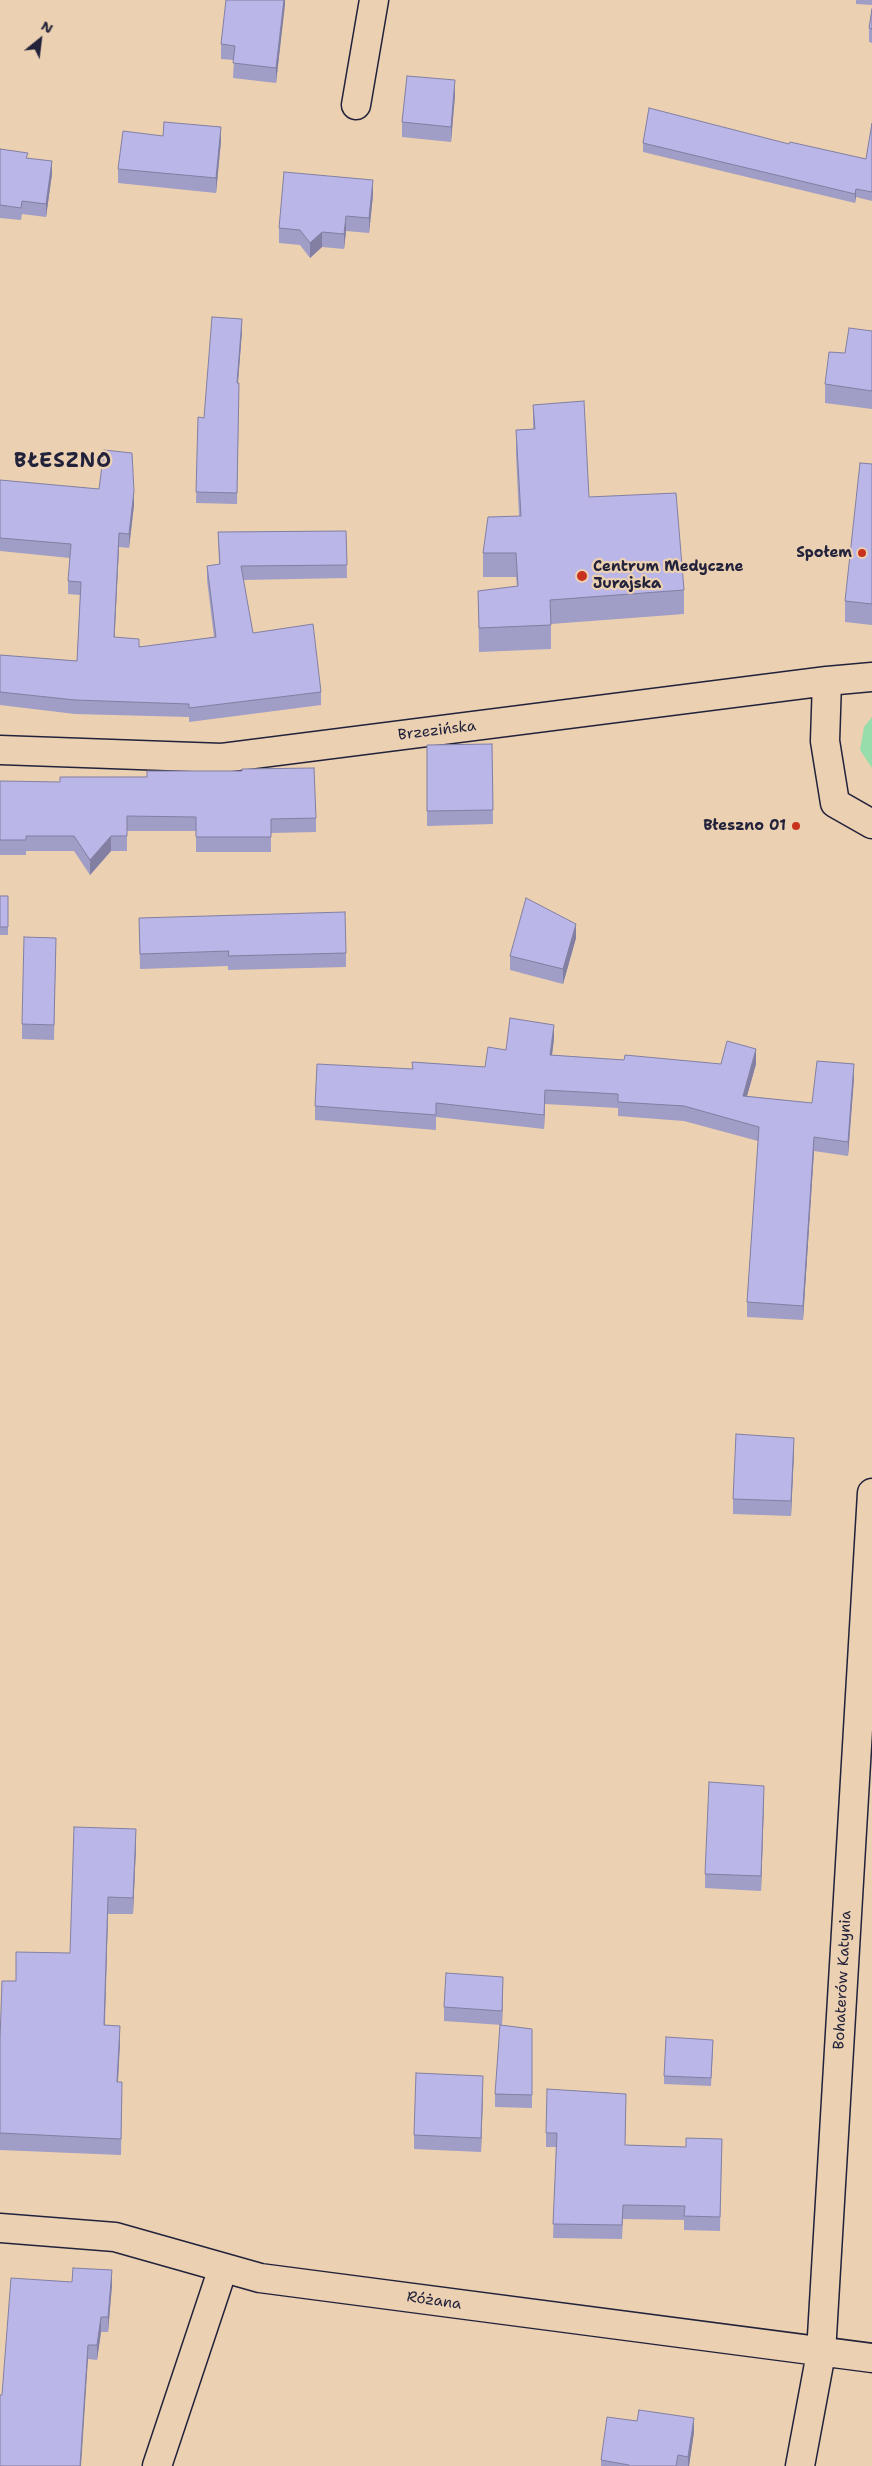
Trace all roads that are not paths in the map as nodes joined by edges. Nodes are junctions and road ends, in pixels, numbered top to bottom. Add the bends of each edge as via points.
1 (374, 0) edge
2 (356, 105) dead end
3 (872, 677) edge
4 (827, 681) junction
5 (0, 750) edge
6 (872, 824) edge
7 (872, 1493) edge
8 (0, 2228) edge
9 (223, 2268) junction
10 (821, 2353) junction
11 (872, 2358) edge
12 (157, 2466) edge
13 (800, 2466) edge

1 - 2 street
3 - 4 street, Brzezińska
4 - 5 street, Brzezińska via 222,758
4 - 6 street via 825,741 835,803
7 - 10 street, Bohaterów Katynia
8 - 9 street, Różana via 115,2237
9 - 10 street, Różana via 260,2278
9 - 12 street
10 - 11 street, Różana
10 - 13 street, Bohaterów Katynia

